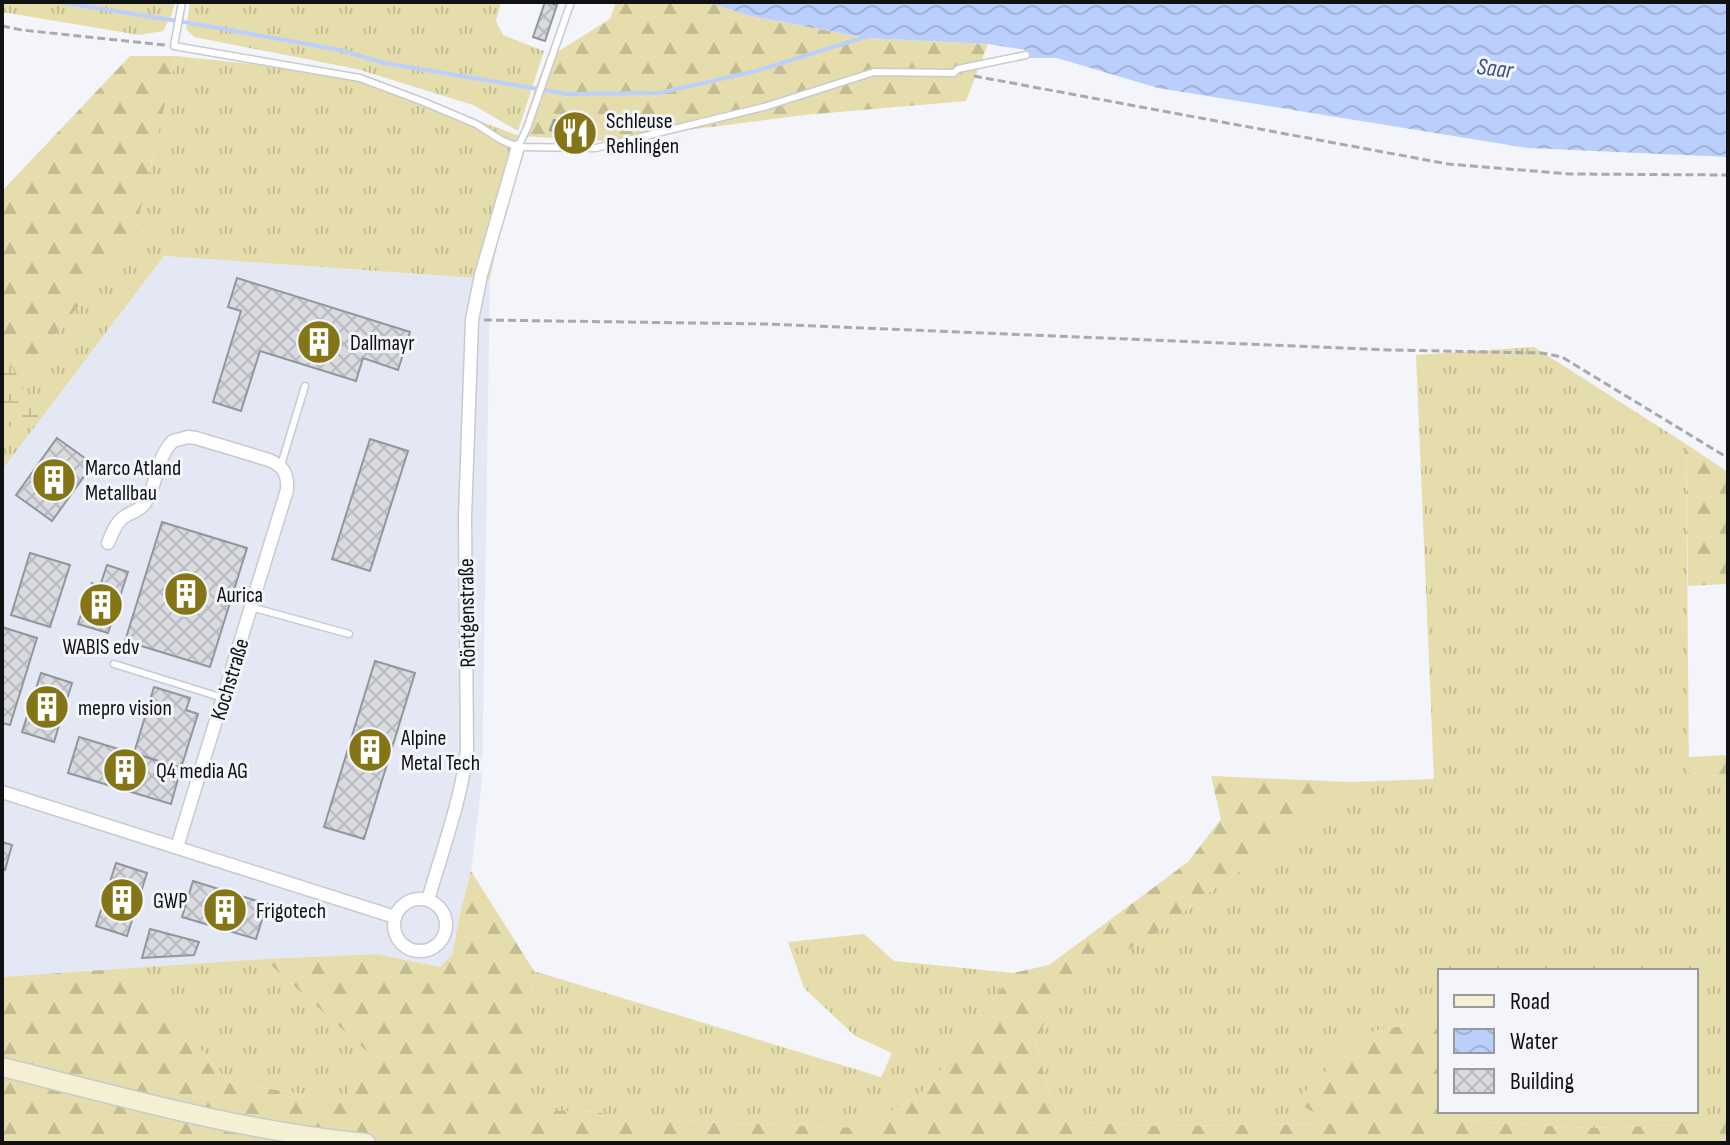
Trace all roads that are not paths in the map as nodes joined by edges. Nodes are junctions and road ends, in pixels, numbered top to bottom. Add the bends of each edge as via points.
1 (571, 2) edge
2 (182, 3) edge
3 (1026, 55) dead end
4 (518, 147) junction
5 (305, 386) dead end
6 (281, 465) junction
7 (108, 543) dead end
8 (251, 607) junction
9 (349, 634) dead end
10 (114, 664) dead end
11 (223, 698) junction
12 (2, 792) edge
13 (177, 847) junction
14 (428, 900) junction
15 (395, 917) junction
16 (2, 1067) edge
17 (366, 1143) edge

1 - 4 lane
2 - 4 lane via 174,46 360,78 476,124
3 - 4 lane via 954,73 874,72 764,107 596,148
4 - 14 street, Röntgenstraße via 472,320 465,518 467,750
5 - 6 lane
6 - 7 street via 196,438 173,441 159,463 147,502 122,518
6 - 8 street, Kochstraße via 287,490
8 - 9 lane
8 - 11 street, Kochstraße
10 - 11 lane
11 - 13 street, Kochstraße
12 - 13 street
13 - 15 street
14 - 15 street via 404,904
14 - 15 street via 441,911 445,927 431,948 414,950 399,942
16 - 17 main road via 254,1127

